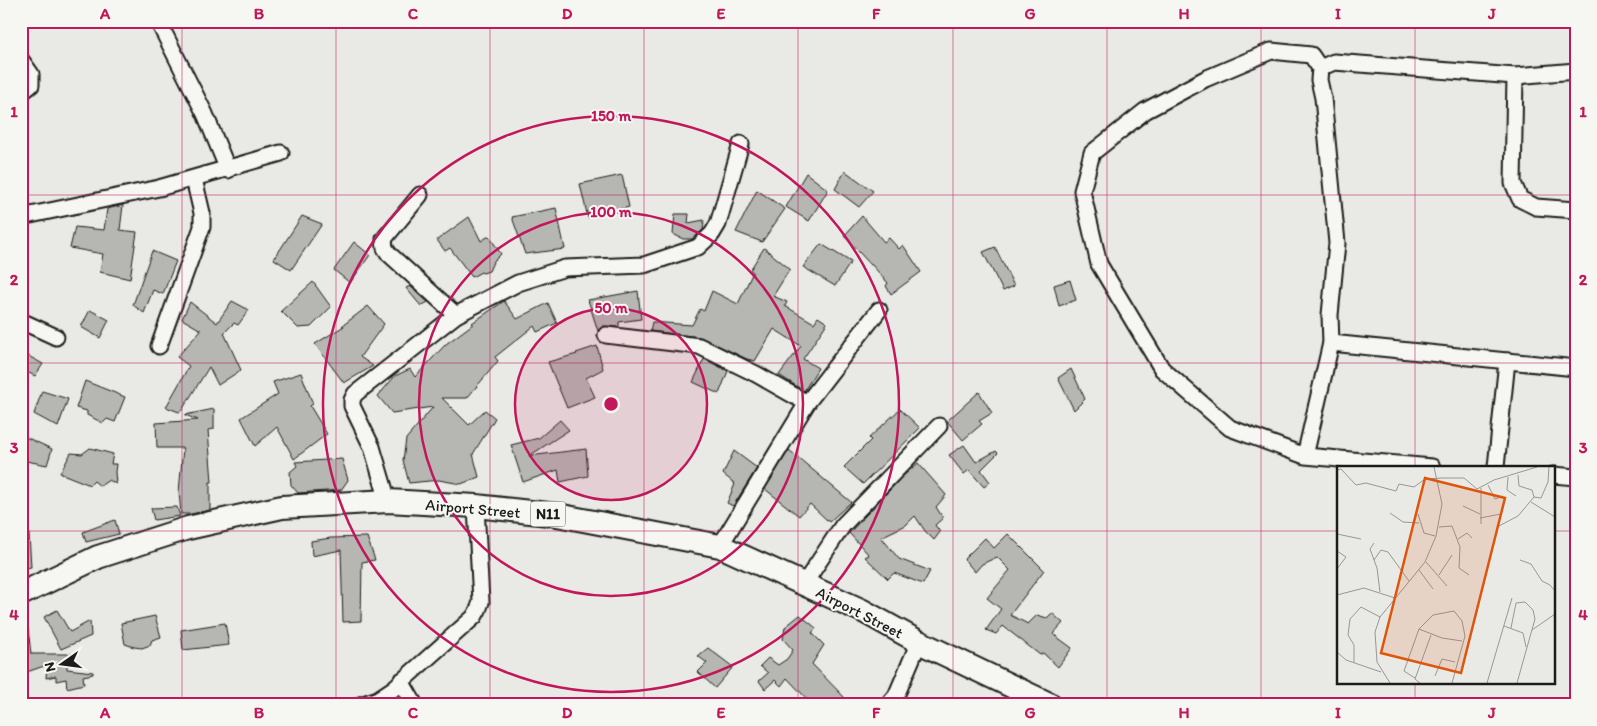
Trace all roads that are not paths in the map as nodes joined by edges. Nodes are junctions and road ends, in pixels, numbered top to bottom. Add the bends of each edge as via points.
1 (158, 21) edge
2 (21, 60) edge
3 (1320, 68) junction
4 (1576, 71) edge
5 (1515, 76) junction
6 (21, 93) edge
7 (741, 144) dead end
8 (281, 153) dead end
9 (228, 170) junction
10 (194, 178) junction
11 (420, 195) dead end
12 (1576, 210) edge
13 (21, 217) edge
14 (879, 310) dead end
15 (456, 315) junction
16 (21, 321) edge
17 (606, 335) dead end
18 (56, 338) dead end
19 (1331, 343) junction
20 (159, 346) dead end
21 (1507, 361) junction
22 (1576, 368) edge
23 (807, 403) junction
24 (939, 426) dead end
25 (1305, 456) junction
26 (1420, 466) edge
27 (1496, 466) edge
28 (1554, 475) edge
29 (1576, 476) edge
30 (388, 501) junction
31 (476, 506) junction
32 (720, 546) junction
33 (804, 584) junction
34 (21, 594) edge
35 (919, 642) junction
36 (401, 681) junction
37 (360, 705) edge
38 (415, 705) edge
39 (888, 705) edge
40 (1051, 705) edge

1 - 9 street via 206,114
2 - 6 street via 31,74 31,85
3 - 5 street via 1334,62
3 - 19 street via 1337,243 1330,315
3 - 25 street via 1311,55 1270,51 1205,78 1145,111 1092,153 1082,191 1099,264 1162,369 1230,428
4 - 5 street
5 - 12 street via 1513,183 1520,199 1536,207
7 - 15 street via 718,224 698,247 644,265 565,268 518,283
8 - 9 street
9 - 10 street
10 - 13 street
10 - 20 street via 202,227
11 - 15 street via 384,239 385,248
14 - 23 street
15 - 30 street via 355,394 352,400 372,448
16 - 18 street
17 - 23 street via 699,346
19 - 21 street
19 - 25 street
21 - 22 street
21 - 27 street
23 - 32 street
24 - 33 street via 843,525
25 - 26 street
28 - 29 street
30 - 31 highway, Airport Street / N11
30 - 34 highway, Airport Street / N11 via 282,507 188,528 98,557
31 - 32 highway, Airport Street / N11 via 557,515
31 - 36 street via 478,610
32 - 33 highway, Airport Street / N11
33 - 35 highway, Airport Street / N11
35 - 39 street via 896,696
35 - 40 highway, Airport Street / N11
36 - 37 street via 378,699
36 - 38 street

